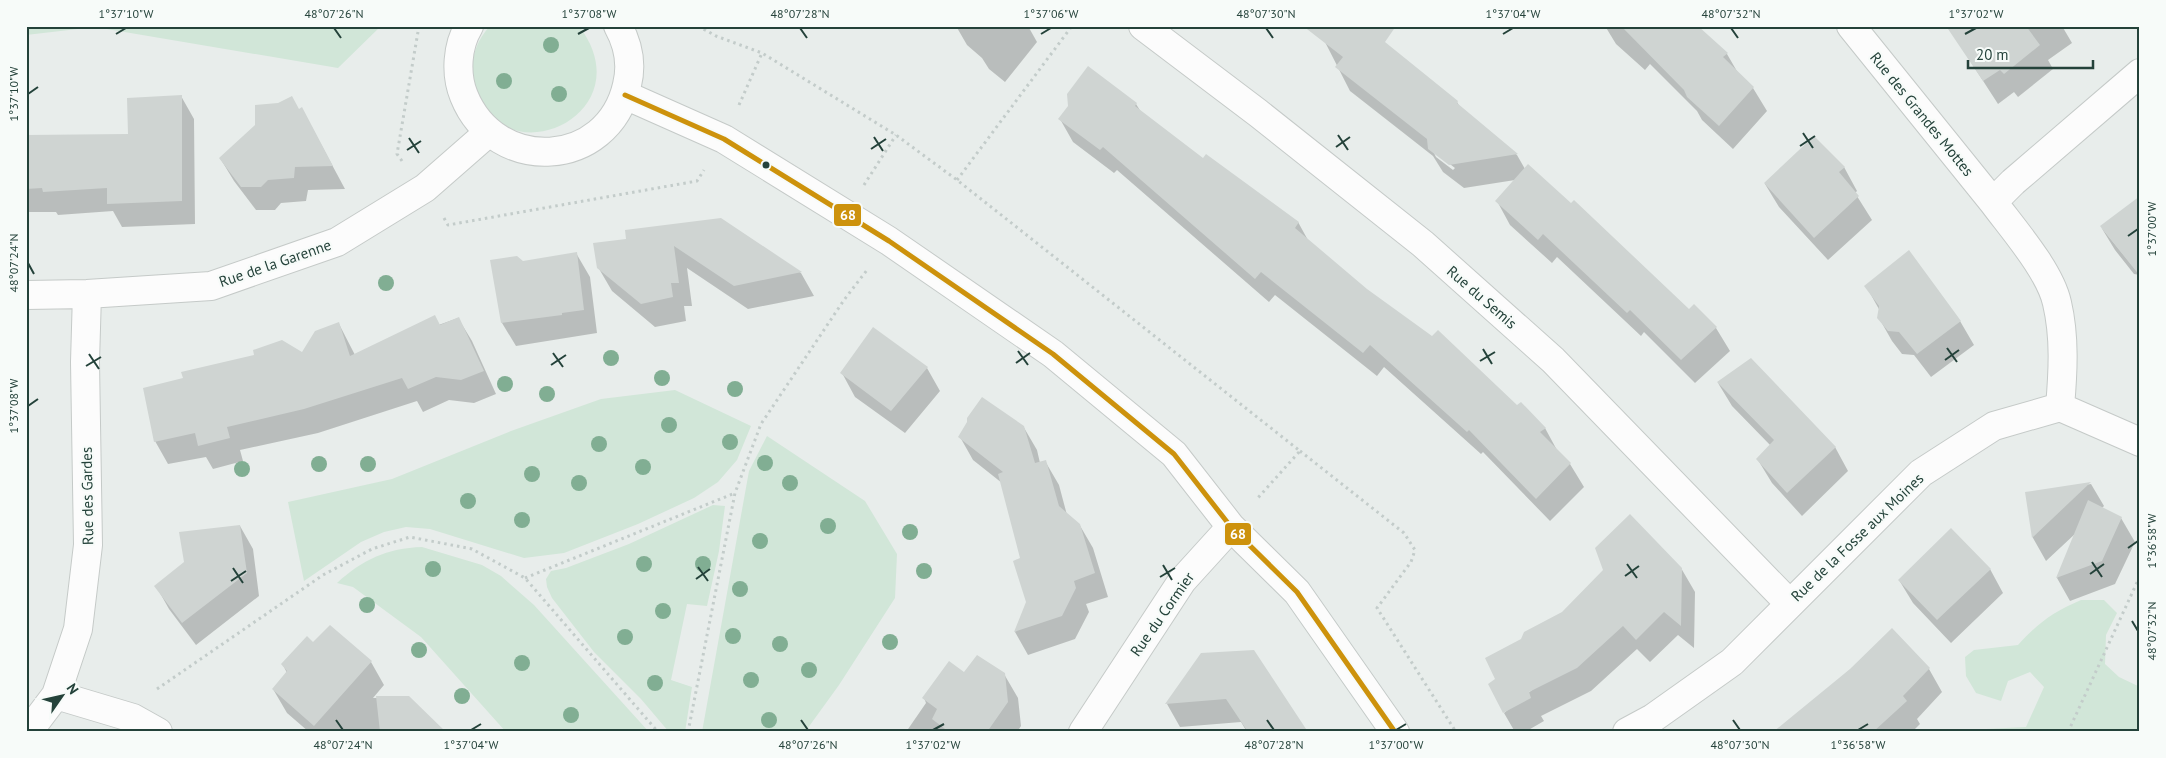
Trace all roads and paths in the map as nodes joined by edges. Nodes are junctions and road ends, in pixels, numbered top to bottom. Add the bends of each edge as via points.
1 (469, 26) edge
2 (618, 26) edge
3 (698, 26) edge
4 (1072, 26) edge
5 (1143, 26) edge
6 (1851, 26) edge
7 (2140, 73) edge
8 (625, 95) junction
9 (489, 132) junction
10 (896, 135) junction
11 (957, 180) junction
12 (1994, 202) junction
13 (846, 213) junction
14 (889, 241) junction
15 (87, 294) junction
16 (26, 295) edge
17 (2060, 406) junction
18 (2140, 442) edge
19 (1300, 451) junction
20 (735, 494) junction
21 (1231, 527) junction
22 (2140, 576) edge
23 (525, 578) junction
24 (1789, 604) junction
25 (56, 694) junction
26 (133, 718) junction
27 (28, 732) edge
28 (158, 732) edge
29 (658, 732) edge
30 (688, 732) edge
31 (1083, 732) edge
32 (1395, 732) edge
33 (1456, 732) edge
34 (1627, 732) edge
35 (2068, 732) edge

1 - 9 street via 458,60 460,86 471,112
2 - 8 street via 628,53 629,75
3 - 10 path via 762,53
4 - 11 path
5 - 24 street, Rue du Semis via 1423,244 1553,360
6 - 12 street, Rue des Grandes Mottes
7 - 12 street
8 - 9 street via 614,116 598,134 578,146 555,152 531,152 508,145
8 - 13 street via 724,139
9 - 15 street, Rue de la Garenne via 425,188 337,242 211,286
10 - 11 path
10 - 13 path
11 - 19 path
12 - 17 street, Rue des Grandes Mottes via 2042,269 2057,301 2064,358
13 - 14 street
14 - 20 path via 844,300 761,424
14 - 21 street via 1053,354 1174,454
15 - 16 street, Rue de la Garenne
15 - 25 street, Rue des Gardes via 84,362 88,545 78,630
17 - 18 street
17 - 24 street, Rue de la Fosse aux Moines via 1994,426 1921,473
19 - 21 path
19 - 33 path via 1404,532 1414,550 1411,562 1377,608
20 - 23 path
20 - 30 path
21 - 31 street, Rue du Cormier via 1182,581
21 - 32 street via 1297,592
22 - 35 path
23 - 26 path via 472,549 428,540 410,537 372,549 323,575 152,693
23 - 29 path
24 - 34 street, Rue de la Fosse aux Moines via 1732,662 1653,718
25 - 26 street
25 - 27 street, Rue des Gardes
26 - 28 street

